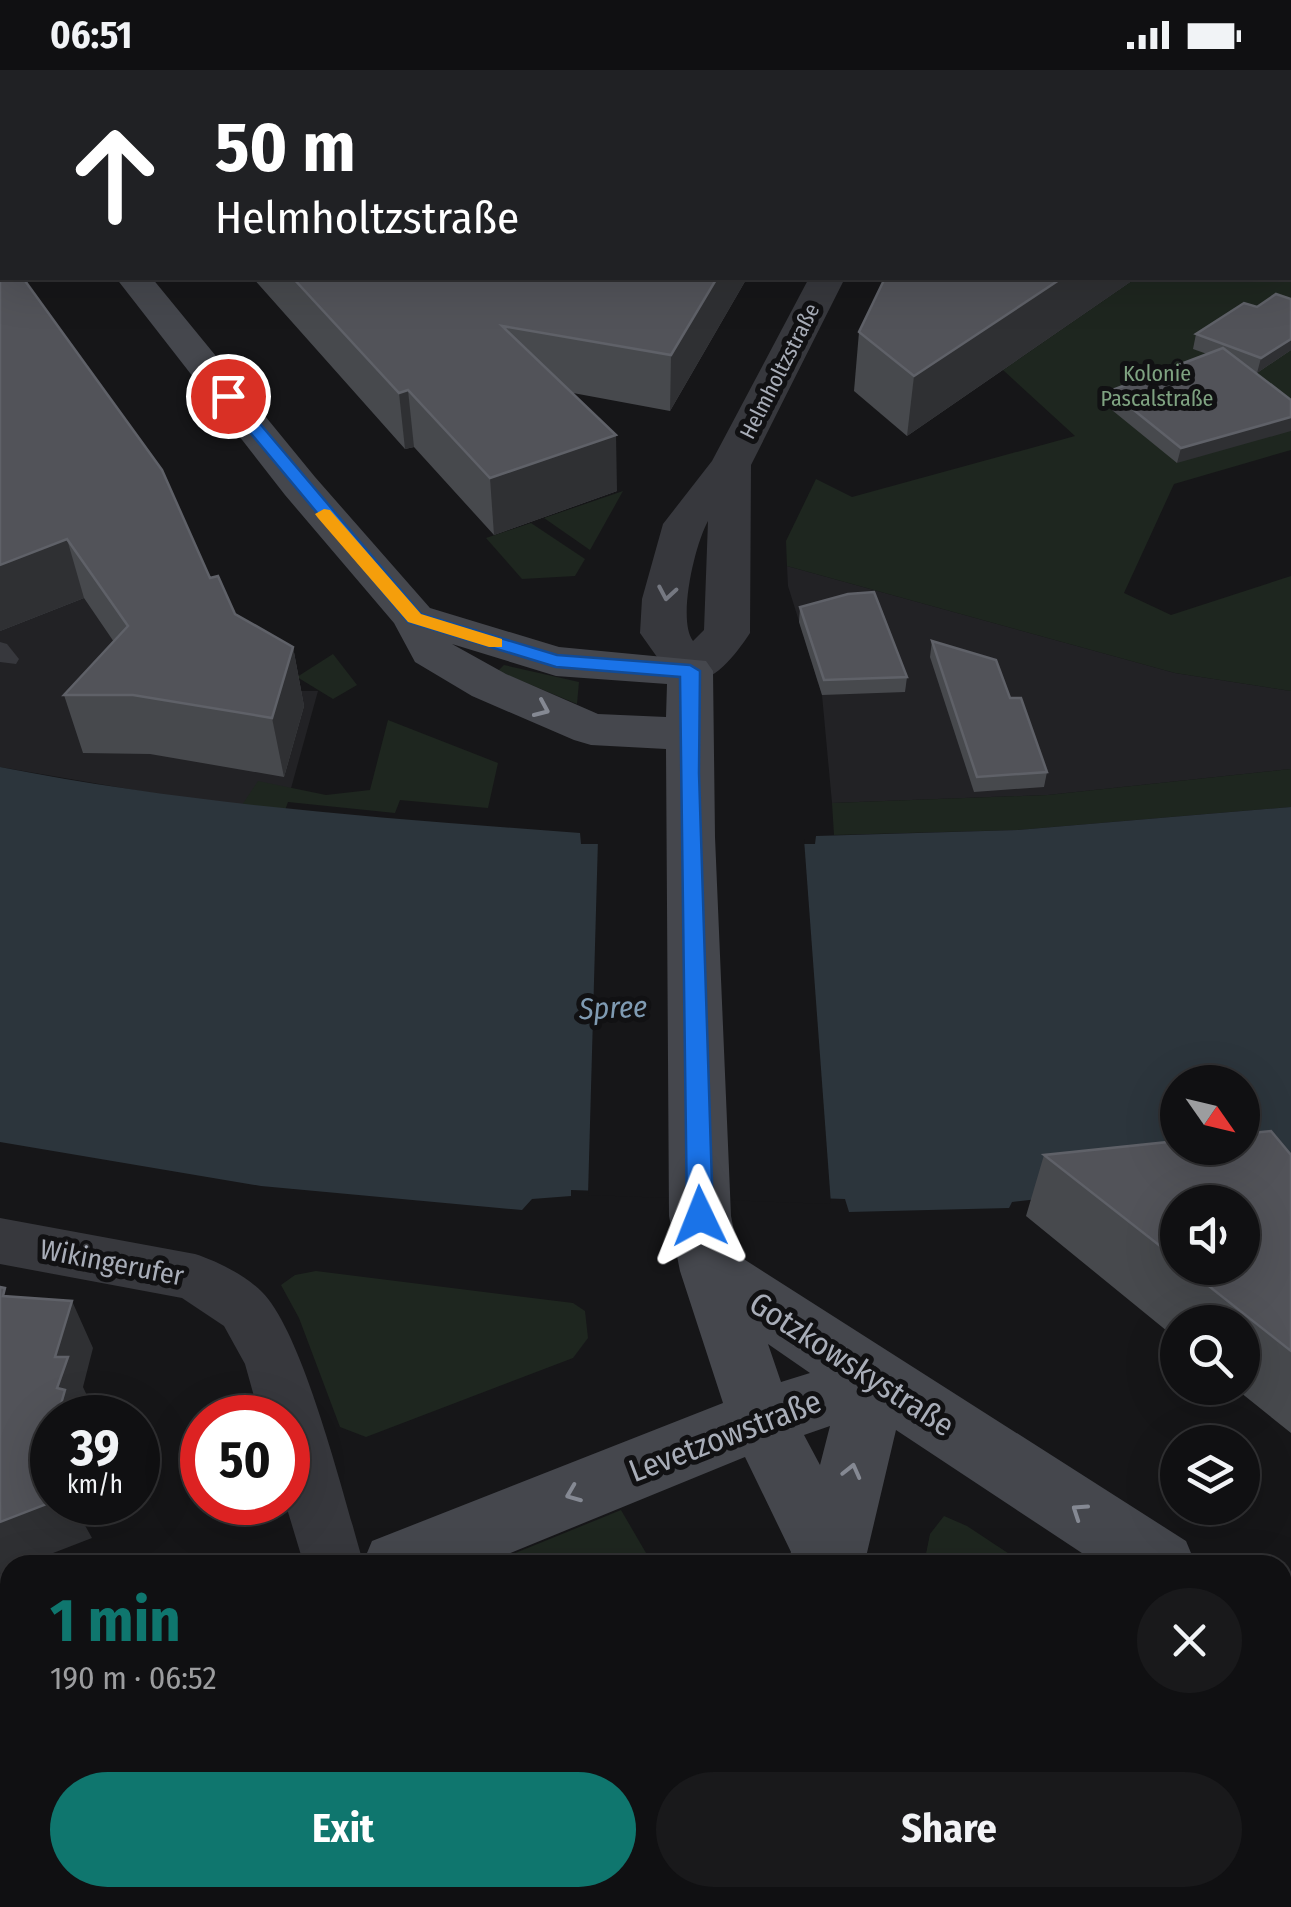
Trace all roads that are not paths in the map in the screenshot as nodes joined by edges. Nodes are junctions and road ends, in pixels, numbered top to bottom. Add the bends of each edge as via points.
1 (136, 280) edge
2 (826, 280) edge
3 (731, 464) junction
4 (414, 618) junction
5 (690, 671) junction
6 (688, 734) junction
7 (0, 1241) edge
8 (706, 1243) junction
9 (874, 1382) junction
10 (761, 1419) junction
11 (331, 1555) edge
12 (422, 1555) edge
13 (825, 1555) edge
14 (831, 1555) edge
15 (1146, 1555) edge

1 - 4 main road
2 - 3 street, Helmholtzstraße
3 - 5 street, Helmholtzstraße via 727,633
3 -> 5 street, Helmholtzstraße via 684,524 664,599 663,633
4 - 5 main road via 556,661
4 -> 6 main road via 431,652 563,718 590,729
5 - 6 main road
6 - 8 main road
7 - 11 street, Wikingerufer via 195,1277 242,1309 272,1358
8 - 9 main road, Gotzkowskystraße
8 - 10 main road, Gotzkowskystraße
9 - 10 main road, Levetzowstraße
14 -> 9 main road, Levetzowstraße
15 -> 9 main road, Gotzkowskystraße
10 -> 12 main road, Levetzowstraße
10 - 13 main road, Gotzkowskystraße

